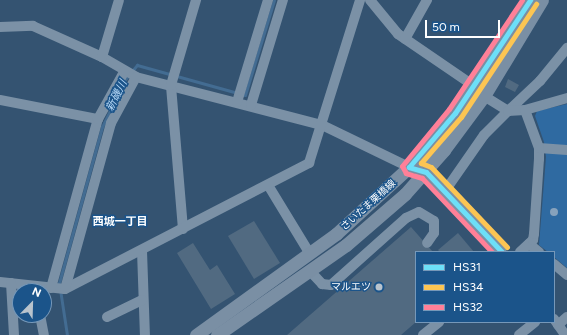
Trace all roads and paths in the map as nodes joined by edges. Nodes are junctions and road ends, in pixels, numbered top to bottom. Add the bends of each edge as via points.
1 (119, 0) edge
2 (196, 0) edge
3 (268, 0) edge
4 (283, 0) edge
5 (360, 0) edge
6 (370, 0) edge
7 (427, 0) edge
8 (530, 0) edge
9 (542, 0) edge
10 (0, 27) edge
11 (405, 39) junction
12 (567, 48) edge
13 (102, 57) junction
14 (124, 72) junction
15 (136, 77) junction
16 (171, 83) junction
17 (474, 86) junction
18 (484, 96) junction
19 (567, 98) edge
20 (0, 100) edge
21 (237, 102) junction
22 (251, 105) junction
23 (525, 110) junction
24 (508, 111) junction
25 (98, 119) junction
26 (322, 125) junction
27 (539, 148) junction
28 (567, 150) edge
29 (409, 167) junction
30 (426, 172) junction
31 (268, 186) junction
32 (445, 191) junction
33 (183, 229) junction
34 (427, 243) dead end
35 (529, 244) junction
36 (142, 251) junction
37 (501, 251) edge
38 (521, 251) edge
39 (538, 251) edge
40 (310, 254) junction
41 (555, 265) edge
42 (310, 271) junction
43 (567, 275) edge
44 (0, 282) edge
45 (10, 284) joint
46 (52, 284) edge
47 (52, 288) edge
48 (65, 289) junction
49 (142, 300) junction
50 (107, 317) dead end
51 (567, 317) edge
52 (556, 322) edge
53 (42, 323) edge
54 (438, 323) edge
55 (534, 323) edge
56 (14, 335) edge
57 (44, 335) edge
58 (145, 335) edge
59 (196, 335) edge
60 (217, 335) edge
61 (424, 335) edge
62 (520, 335) edge
63 (565, 335) edge

1 - 13 street
2 - 16 street
3 - 21 street
4 - 22 street
5 - 26 street
6 - 11 street
7 - 11 street
8 - 17 main road, さいたま栗橋線
9 - 18 main road, さいたま栗橋線
10 - 13 street via 33,26
11 - 17 street
12 - 24 street via 540,81
13 - 14 street
14 - 15 street
14 - 25 street
15 - 16 street
15 - 48 street via 111,123
16 - 21 street
16 - 33 street
17 - 29 main road, さいたま栗橋線
18 - 24 street
18 - 30 main road, さいたま栗橋線
19 - 23 street
20 - 25 street
21 - 22 street
22 - 26 street
23 - 24 street
23 - 27 street
24 - 32 street via 480,140
25 - 46 street
26 - 29 street
26 - 31 street via 309,163
27 - 28 street
27 - 35 street via 534,234
29 - 30 street
29 - 40 main road, さいたま栗橋線 via 354,219
30 - 32 street
30 - 42 main road, さいたま栗橋線 via 364,231
31 - 33 street
31 - 40 street
32 - 37 street
33 - 36 street
34 - 42 street via 434,233 434,221 419,212 406,218 380,248 331,285 322,284
35 - 38 street
35 - 39 street
36 - 48 street
36 - 49 street
40 - 59 main road, さいたま栗橋線
41 - 43 street
42 - 60 main road, さいたま栗橋線
44 - 45 street
45 - 56 street
47 - 48 street
49 - 50 street
49 - 58 street
51 - 52 street
52 - 63 street
53 - 57 street
54 - 61 street
55 - 62 street

